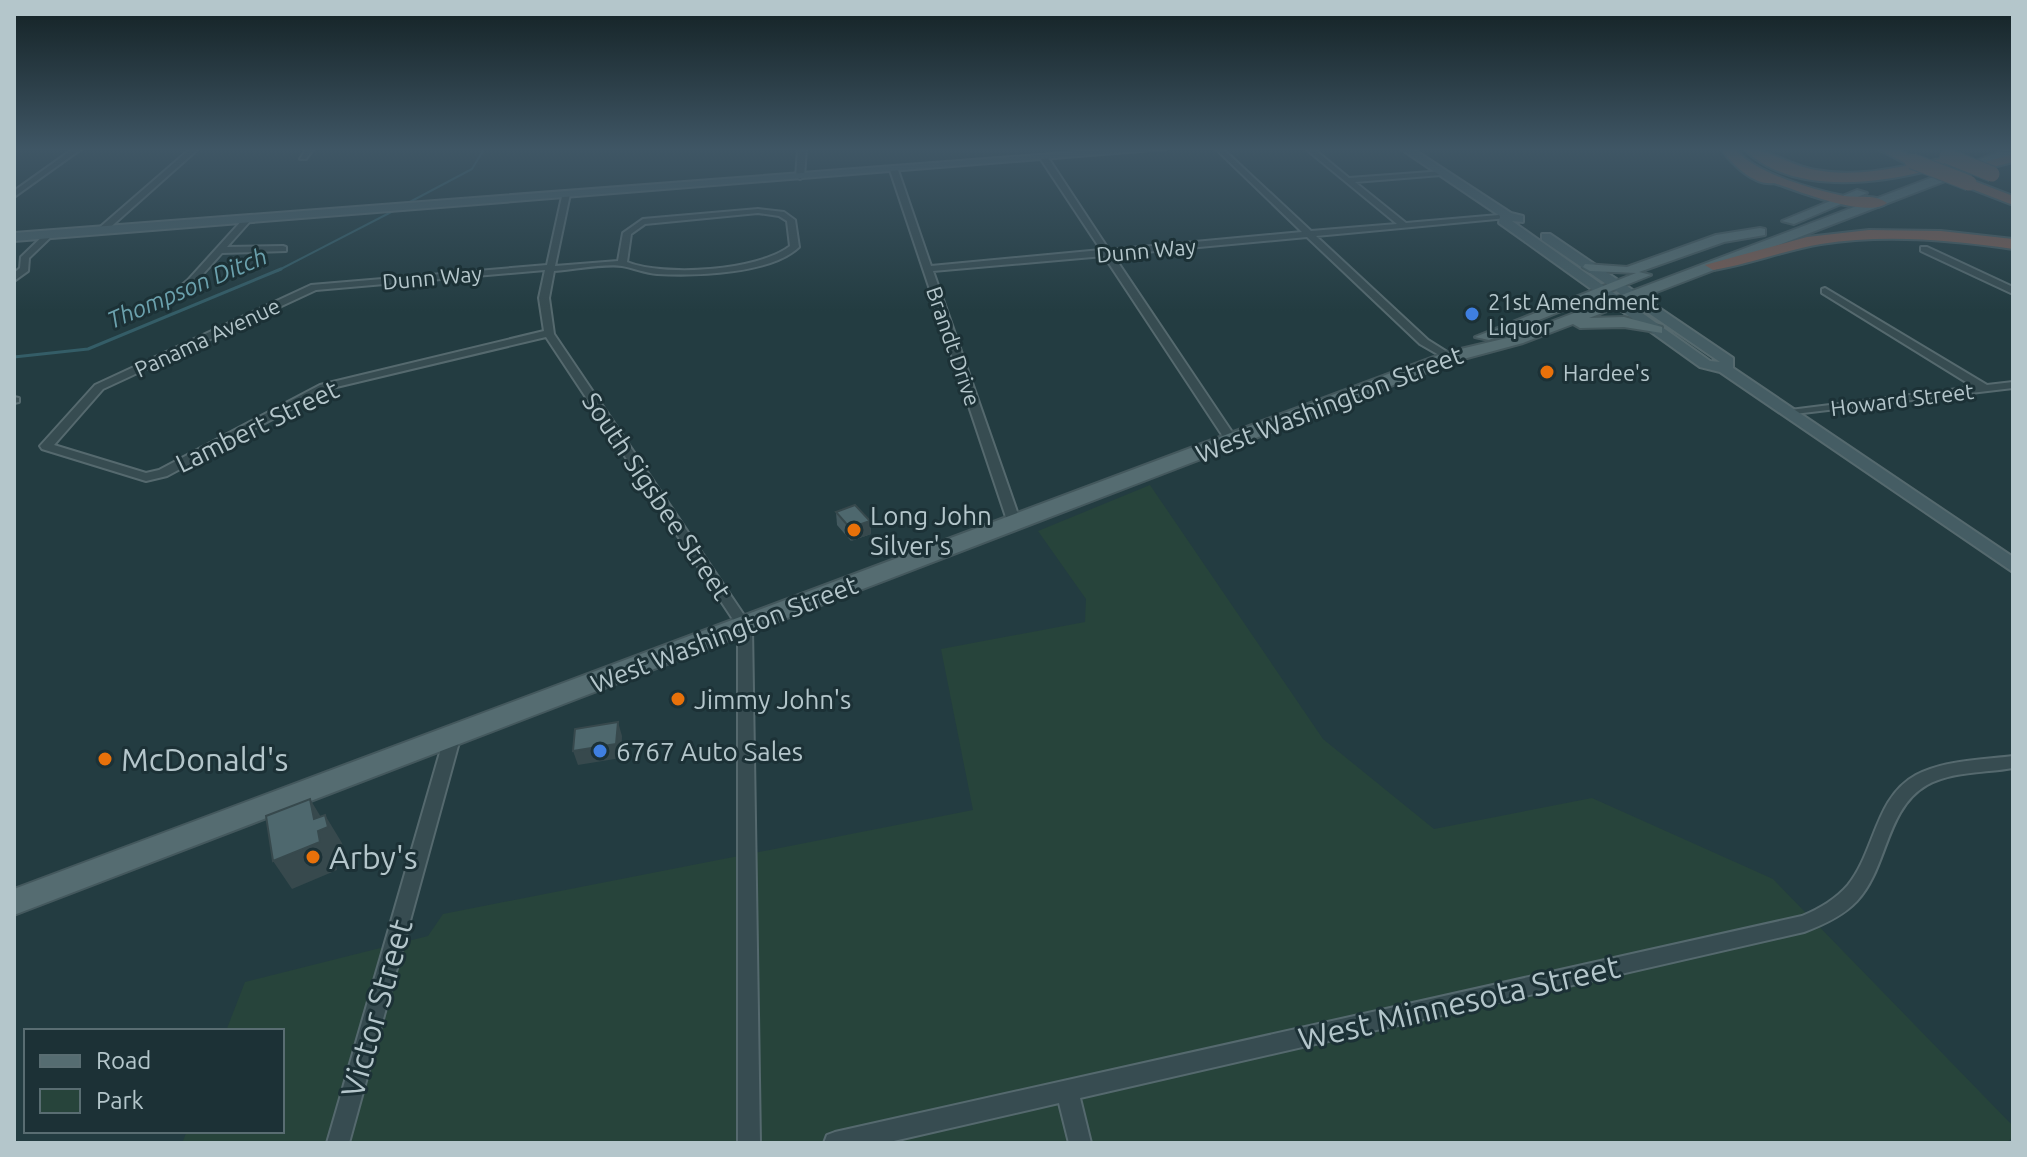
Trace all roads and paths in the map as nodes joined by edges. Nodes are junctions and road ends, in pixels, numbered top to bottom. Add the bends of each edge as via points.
1 (133, 203) edge
2 (450, 203) edge
3 (564, 203) edge
4 (905, 203) edge
5 (1074, 203) edge
6 (1276, 203) edge
7 (1377, 203) edge
8 (1487, 203) edge
9 (1819, 203) edge
10 (1834, 203) edge
11 (1879, 203) edge
12 (1819, 209) junction
13 (1507, 216) junction
14 (248, 219) junction
15 (1405, 226) junction
16 (102, 230) junction
17 (1760, 232) junction
18 (50, 234) junction
19 (1310, 235) junction
20 (14, 237) edge
21 (2013, 244) edge
22 (283, 249) dead end
23 (1924, 249) dead end
24 (222, 250) junction
25 (1108, 253) junction
26 (622, 260) junction
27 (1713, 265) junction
28 (550, 266) junction
29 (1590, 267) junction
30 (928, 269) junction
31 (14, 278) edge
32 (1617, 285) junction
33 (314, 287) joint
34 (1825, 291) dead end
35 (2013, 291) edge
36 (1599, 292) junction
37 (1632, 296) junction
38 (173, 297) dead end
39 (1615, 302) junction
40 (1559, 324) junction
41 (1656, 330) junction
42 (548, 333) junction
43 (1477, 347) junction
44 (1450, 357) junction
45 (1725, 369) junction
46 (2013, 385) edge
47 (99, 387) joint
48 (1986, 389) junction
49 (1790, 413) junction
50 (1232, 441) junction
51 (1014, 523) junction
52 (2013, 566) edge
53 (745, 627) junction
54 (453, 735) junction
55 (2013, 762) edge
56 (14, 902) edge
57 (1067, 1092) junction
58 (338, 1143) edge
59 (749, 1143) edge
60 (835, 1143) edge
61 (1080, 1143) edge

1 - 16 street
2 - 14 street
3 - 28 street, South Sigsbee Street
4 - 30 street, Brandt Drive
5 - 25 street
6 - 19 street
7 - 15 street
8 - 13 street
9 - 12 highway
10 - 12 main road, West Washington Street
11 - 27 main road, West Washington Street
12 - 17 main road, West Washington Street
13 - 15 street, Dunn Way
13 - 29 street
13 - 36 street via 1503,220
14 - 16 street
14 - 24 street
15 - 19 street, Dunn Way
16 - 18 street
17 - 29 main road via 1721,238 1628,271
17 - 32 main road, West Washington Street
18 - 20 street
18 - 31 street via 25,257 25,269
19 - 25 street, Dunn Way
19 - 44 street via 1424,342
21 - 27 highway via 1925,235 1851,235
22 - 24 street
23 - 35 street
24 - 38 street
25 - 30 street, Dunn Way
25 - 50 street
26 - 26 street via 627,233 643,222 778,213 792,223 795,247 786,256 761,264 638,271
26 - 28 street, Dunn Way
27 - 37 main road, West Washington Street
28 - 33 street, Dunn Way
28 - 42 street, South Sigsbee Street via 544,298
29 - 32 street
30 - 51 street, Brandt Drive
32 - 36 main road, West Washington Street
32 - 37 street
33 - 47 street, Panama Avenue
34 - 48 street
36 - 39 street
36 - 43 main road, West Washington Street via 1484,335
37 - 39 main road, West Washington Street
37 - 45 street via 1728,361
39 - 40 main road, West Washington Street
39 - 41 street
40 - 41 main road via 1619,322
40 - 43 main road, West Washington Street via 1517,340
41 - 45 street via 1705,364
42 - 47 street, Lambert Street via 324,387 163,473 146,477 46,446
42 - 53 street, South Sigsbee Street
43 - 44 main road, West Washington Street
44 - 50 main road, West Washington Street
45 - 49 street
46 - 48 street, Howard Street
48 - 49 street, Howard Street
49 - 52 street
50 - 51 main road, West Washington Street
51 - 53 main road, West Washington Street
53 - 54 main road, West Washington Street
53 - 59 street, South Sigsbee Street
54 - 56 main road, West Washington Street
54 - 58 street, Victor Street
55 - 57 street, West Minnesota Street via 1941,774 1912,787 1898,803 1862,882 1845,902 1804,924
57 - 60 street, West Minnesota Street
57 - 61 street

